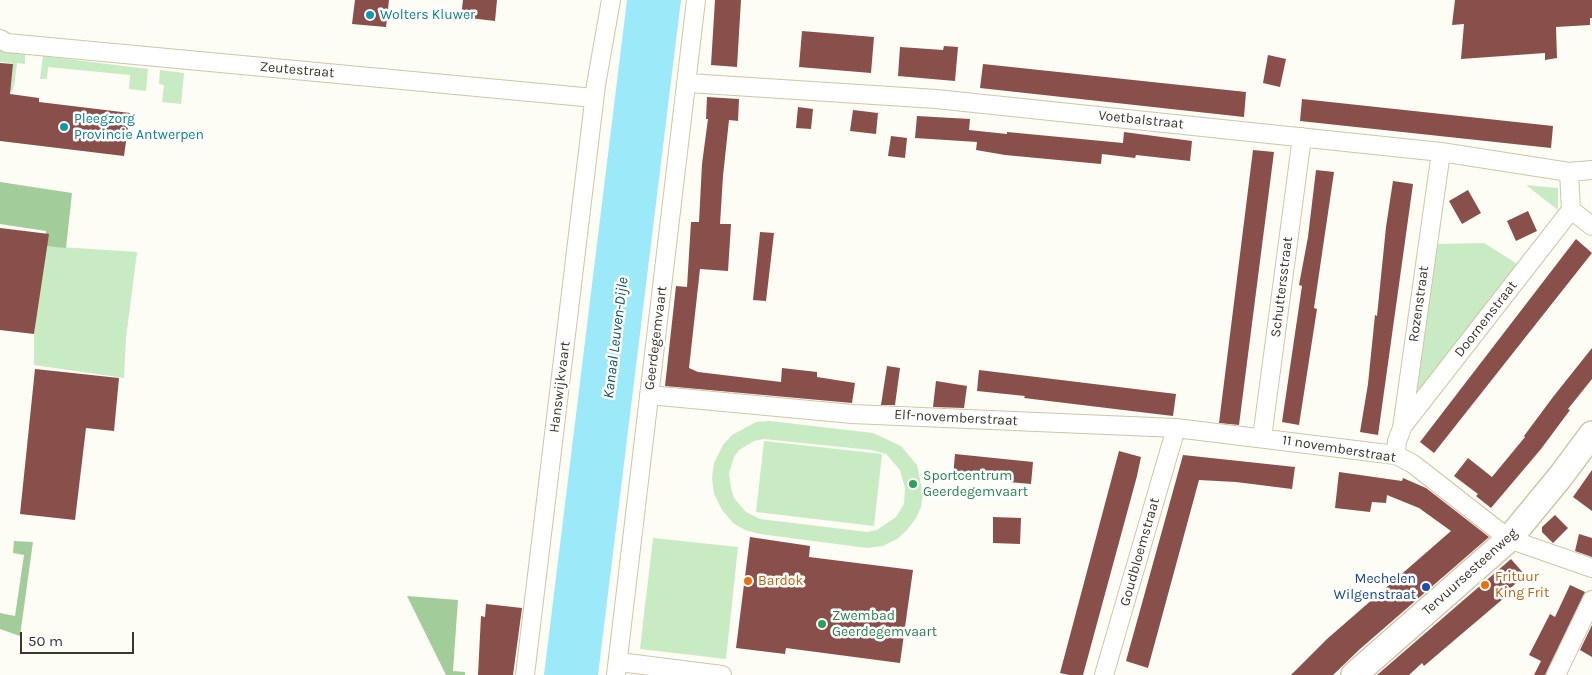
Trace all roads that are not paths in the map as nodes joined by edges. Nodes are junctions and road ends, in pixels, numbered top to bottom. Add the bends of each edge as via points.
1 (611, 0) edge
2 (696, 0) edge
3 (0, 39) edge
4 (688, 83) junction
5 (594, 98) junction
6 (1302, 137) junction
7 (1440, 152) junction
8 (1592, 170) edge
9 (1569, 172) junction
10 (1571, 210) junction
11 (1592, 226) edge
12 (649, 395) junction
13 (1176, 428) junction
14 (1402, 428) junction
15 (1592, 434) edge
16 (1262, 438) junction
17 (1396, 455) junction
18 (1509, 539) junction
19 (1592, 568) edge
20 (1592, 600) edge
21 (617, 668) edge
22 (525, 675) edge
23 (722, 675) edge
24 (1104, 675) edge
25 (1354, 675) edge
26 (1556, 675) edge

1 - 5 street, Hanswijkvaart
2 - 4 street, Geerdegemvaart
3 - 5 street, Zeutestraat via 17,44
4 - 6 street, Voetbalstraat via 936,99
4 - 12 street, Geerdegemvaart
5 - 22 street, Hanswijkvaart
6 - 7 street, Voetbalstraat
6 - 16 street, Schuttersstraat
7 - 9 street, Voetbalstraat
7 - 14 street, Rozenstraat
8 - 9 street, Voetbalstraat
9 - 10 street
10 - 11 street
10 - 14 street, Doornenstraat
12 - 13 street, Elf-novemberstraat via 852,414
12 - 21 street, Geerdegemvaart
13 - 16 street, Elf-novemberstraat
13 - 24 street, Goudbloemstraat
14 - 17 street, Rozenstraat
15 - 18 street, Tervuursesteenweg
16 - 17 street, 11 novemberstraat
17 - 18 street, 11 novemberstraat via 1413,464
18 - 19 street, 11 novemberstraat
18 - 25 street, Tervuursesteenweg
20 - 26 street
21 - 23 street

